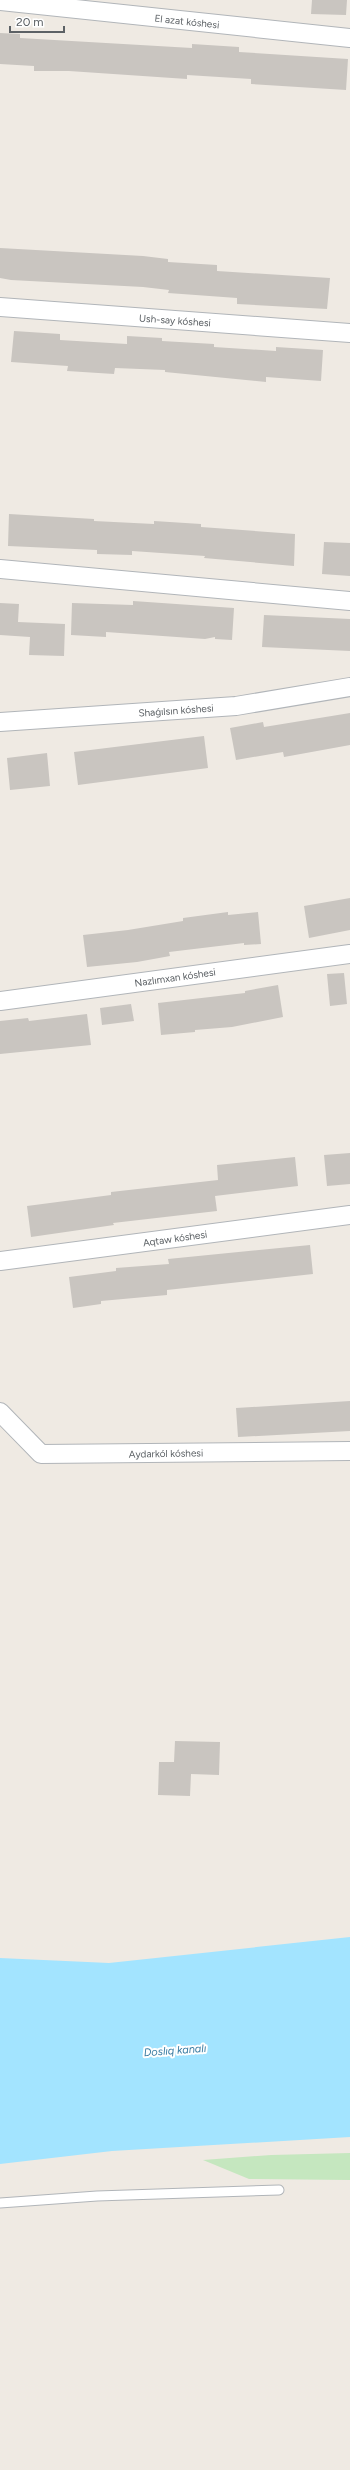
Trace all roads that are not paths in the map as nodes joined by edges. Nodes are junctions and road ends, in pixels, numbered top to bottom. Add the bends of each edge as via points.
1 (0, 1) edge
2 (350, 38) edge
3 (0, 307) edge
4 (350, 333) edge
5 (0, 569) edge
6 (350, 601) edge
7 (350, 687) edge
8 (0, 722) edge
9 (350, 954) edge
10 (0, 1001) edge
11 (350, 1214) edge
12 (0, 1262) edge
13 (0, 1412) edge
14 (350, 1451) edge
15 (278, 2190) dead end
16 (0, 2203) edge

1 - 2 street, El azat kóshesi
3 - 4 street, Ush-say kóshesi
5 - 6 street
7 - 8 street, Shaǵılsın kóshesi via 236,706
9 - 10 street, Nazlımxan kóshesi
11 - 12 street, Aqtaw kóshesi
13 - 14 street, Aydarkól kóshesi via 41,1454
15 - 16 lane via 97,2196

